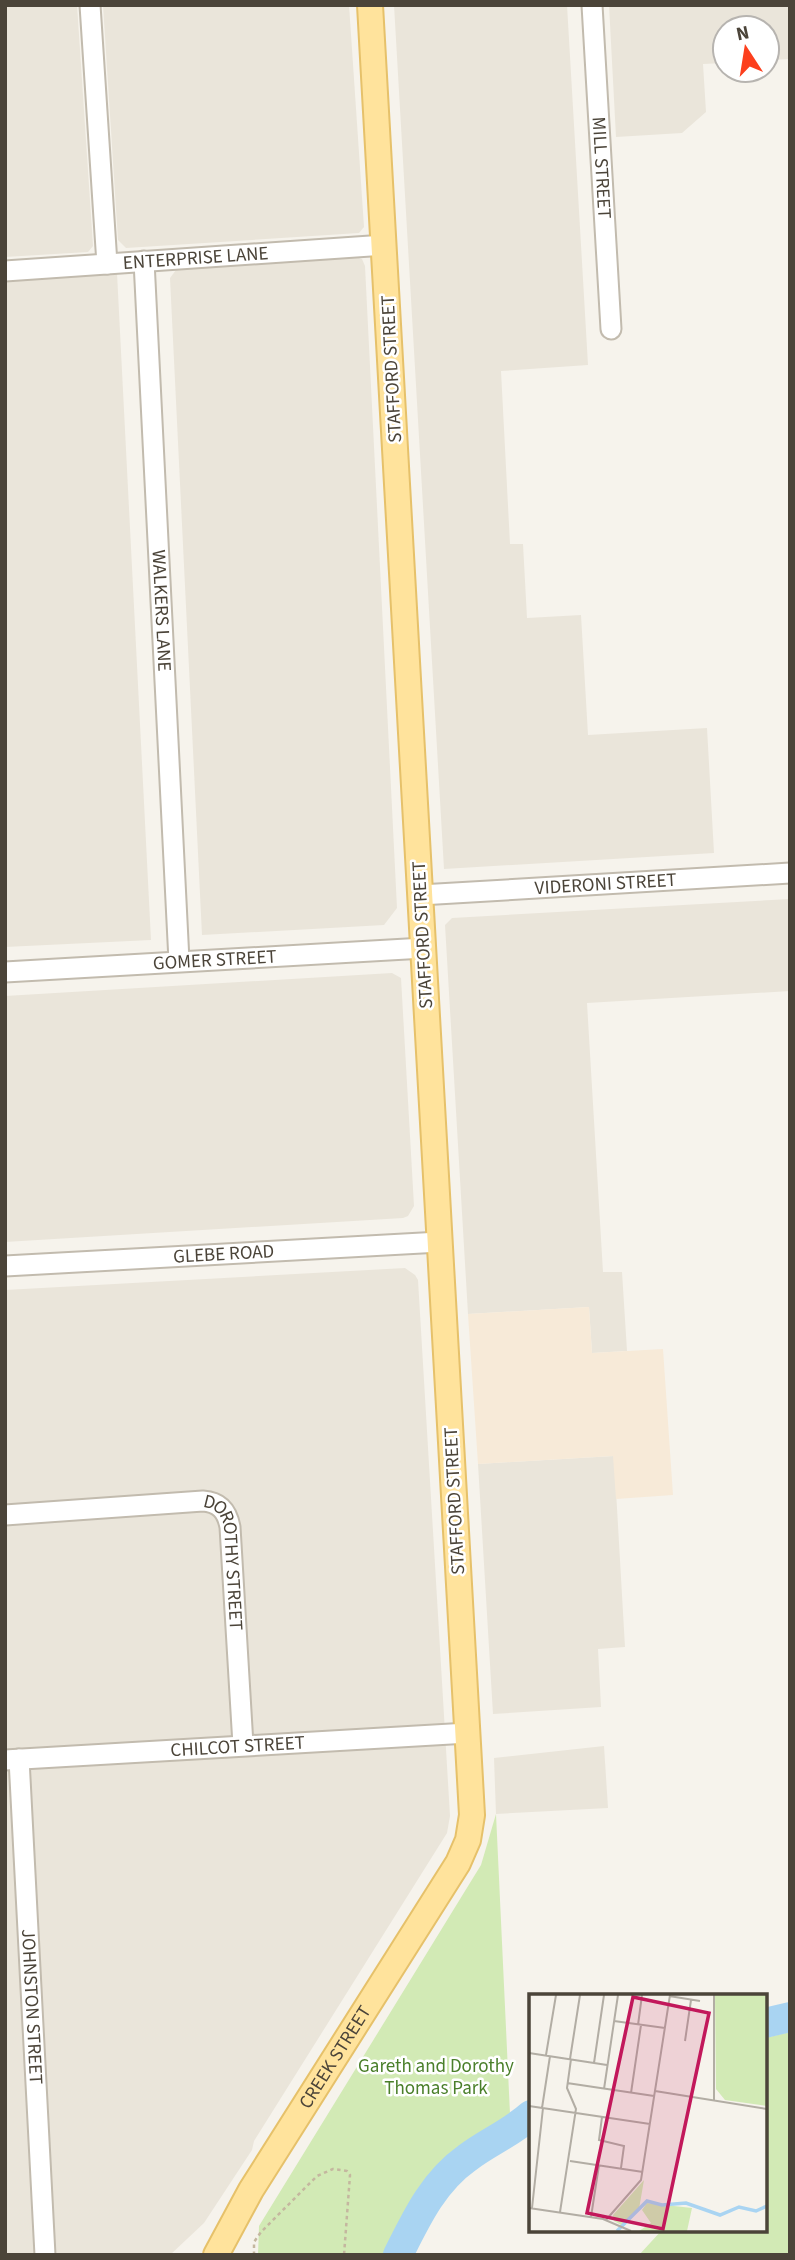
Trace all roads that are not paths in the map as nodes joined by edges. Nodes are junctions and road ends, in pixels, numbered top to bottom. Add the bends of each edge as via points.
1 (90, 5) edge
2 (370, 5) edge
3 (592, 5) edge
4 (385, 245) junction
5 (144, 261) junction
6 (107, 264) junction
7 (5, 271) edge
8 (611, 329) dead end
9 (790, 873) edge
10 (420, 895) junction
11 (424, 948) junction
12 (179, 961) junction
13 (5, 972) edge
14 (440, 1242) junction
15 (5, 1266) edge
16 (5, 1515) edge
17 (468, 1733) junction
18 (243, 1745) junction
19 (12, 1759) edge
20 (458, 1863) joint
21 (45, 2255) edge
22 (216, 2255) edge

1 - 6 street
2 - 4 main road, STAFFORD STREET
3 - 8 street, MILL STREET
4 - 5 street, ENTERPRISE LANE
4 - 10 main road, STAFFORD STREET
5 - 6 street, ENTERPRISE LANE
5 - 12 street, WALKERS LANE
6 - 7 street, ENTERPRISE LANE
9 - 10 street, VIDERONI STREET
10 - 11 main road, STAFFORD STREET
11 - 12 street, GOMER STREET
11 - 14 main road, STAFFORD STREET
12 - 13 street, GOMER STREET
14 - 15 street, GLEBE ROAD
14 - 17 main road, STAFFORD STREET
16 - 18 street, DOROTHY STREET via 203,1501 222,1509 230,1527
17 - 18 street, CHILCOT STREET
17 - 20 main road, STAFFORD STREET via 472,1815
18 - 19 street, CHILCOT STREET
19 - 21 street, JOHNSTON STREET
20 - 22 main road, CREEK STREET via 251,2190

